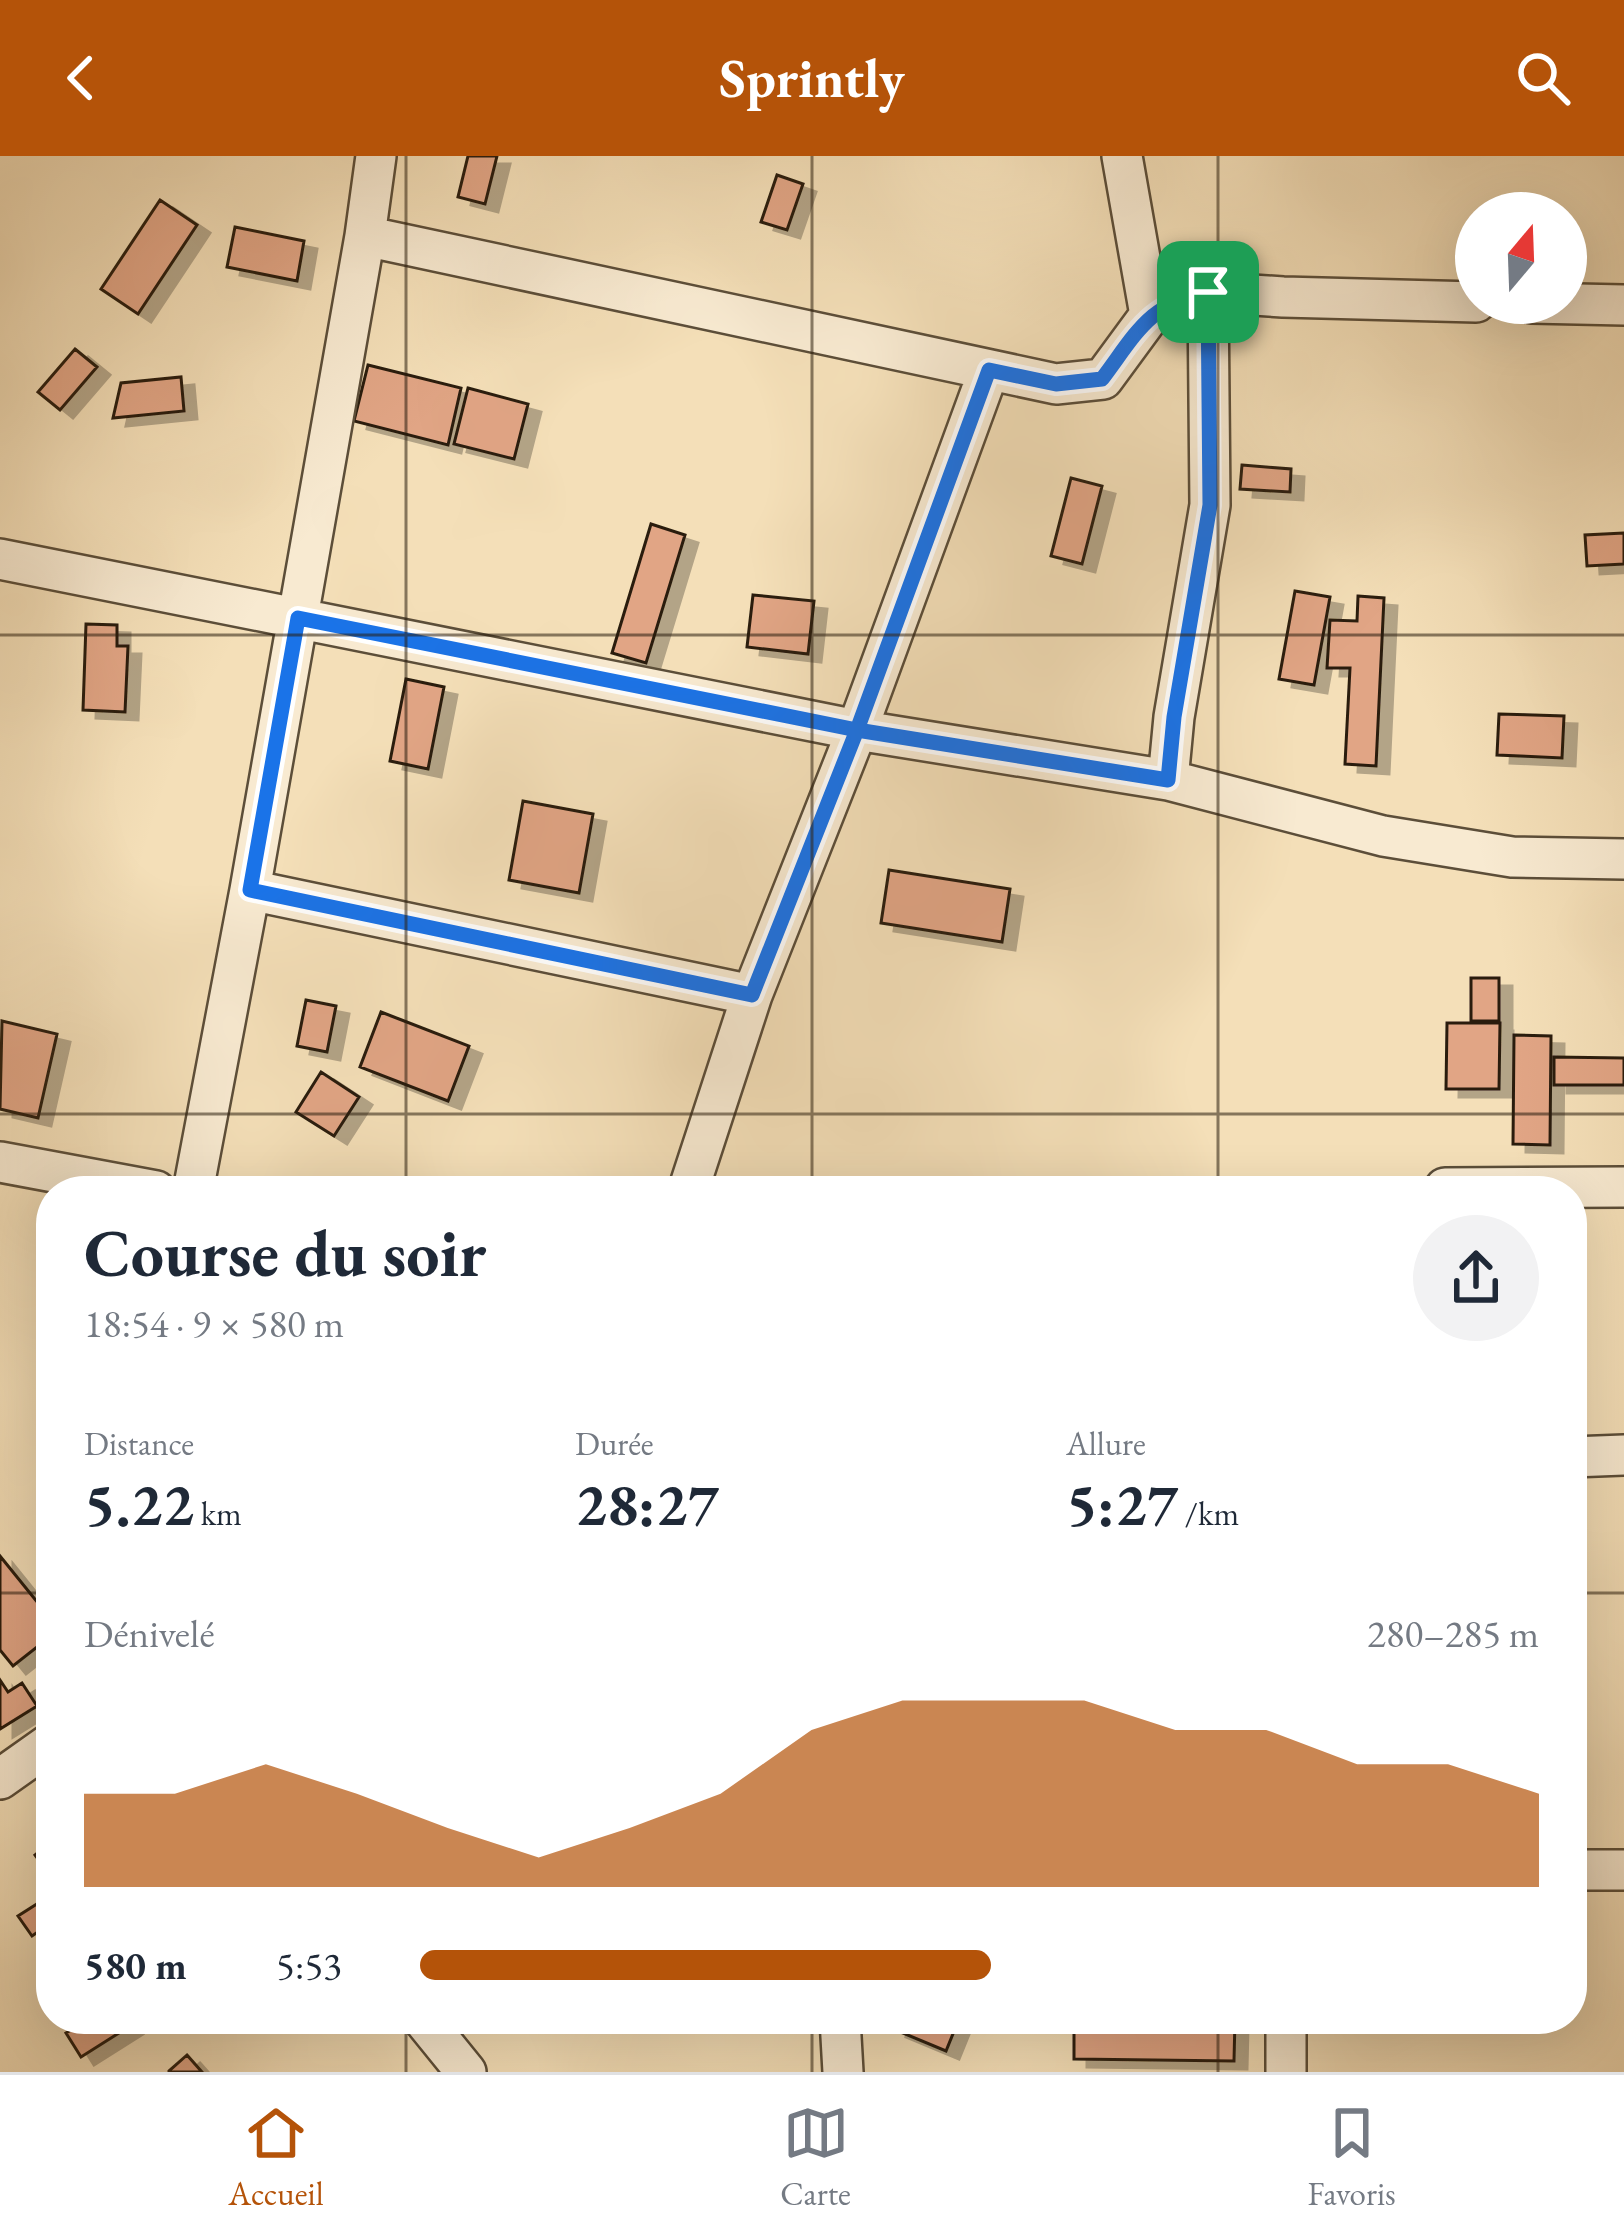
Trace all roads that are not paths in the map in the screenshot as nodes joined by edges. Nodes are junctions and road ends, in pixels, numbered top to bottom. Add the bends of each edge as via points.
1 (376, 156) edge
2 (1122, 156) edge
3 (365, 236) junction
4 (1208, 292) junction
5 (1455, 301) edge
6 (1587, 304) edge
7 (1624, 305) edge
8 (1150, 315) junction
9 (989, 370) junction
10 (0, 559) edge
11 (298, 618) junction
12 (857, 730) junction
13 (1168, 780) junction
14 (1624, 859) edge
15 (250, 890) junction
16 (752, 995) junction
17 (0, 1162) edge
18 (75, 1176) edge
19 (196, 1176) edge
20 (693, 1176) edge
21 (1587, 1187) edge
22 (1624, 1187) edge
23 (1624, 1455) edge
24 (1587, 1456) edge
25 (36, 1754) edge
26 (0, 1779) edge
27 (1587, 1870) edge
28 (1624, 1870) edge
29 (841, 2034) edge
30 (1286, 2034) edge
31 (842, 2072) edge
32 (1286, 2072) edge

1 - 3 street
2 - 8 street
3 - 9 street
3 - 11 street
4 - 5 street
4 - 8 street
4 - 13 street via 1210,505
6 - 7 street
8 - 9 street via 1102,379 1056,384
9 - 12 street
10 - 11 street
11 - 12 street
11 - 15 street
12 - 13 street
12 - 16 street
13 - 14 street via 1383,836 1512,857
15 - 16 street
15 - 19 street
16 - 20 street
17 - 18 street
21 - 22 street
23 - 24 street
25 - 26 street
27 - 28 street
29 - 31 street
30 - 32 street

